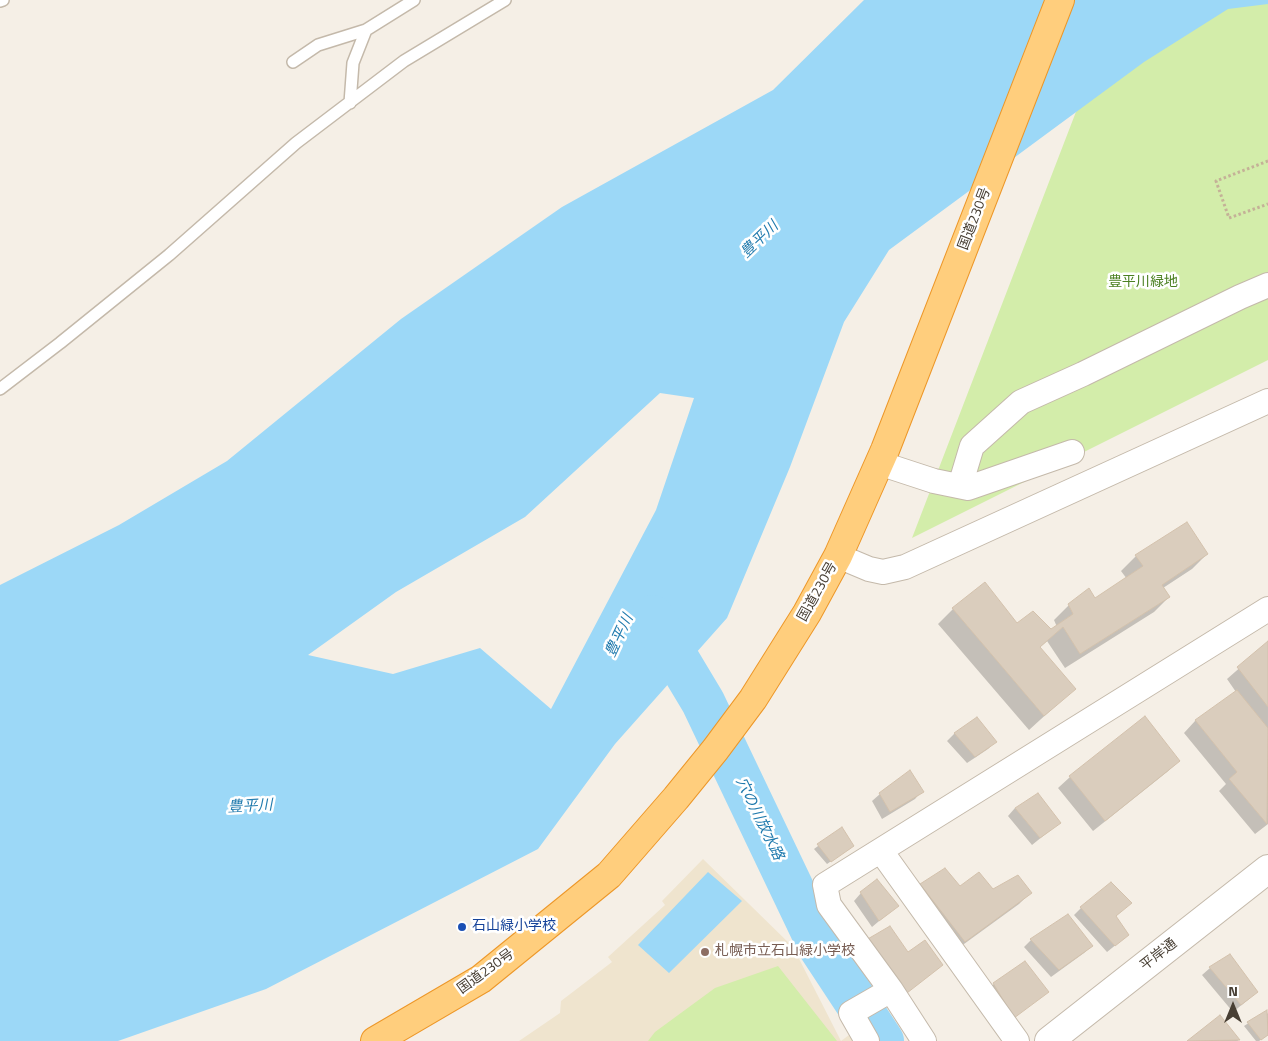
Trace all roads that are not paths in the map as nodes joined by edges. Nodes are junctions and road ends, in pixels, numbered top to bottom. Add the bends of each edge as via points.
1 (414, 0) edge
2 (505, 0) edge
3 (1060, 0) edge
4 (366, 30) junction
5 (293, 62) dead end
6 (350, 103) junction
7 (1268, 285) edge
8 (0, 388) edge
9 (1268, 401) edge
10 (1072, 452) dead end
11 (879, 463) junction
12 (960, 486) junction
13 (838, 556) junction
14 (1268, 609) edge
15 (881, 851) junction
16 (1268, 869) edge
17 (891, 990) junction
18 (376, 1041) edge
19 (867, 1041) edge
20 (924, 1041) edge
21 (1017, 1041) edge
22 (1050, 1041) edge

1 - 4 lane
2 - 6 lane via 404,61
3 - 11 highway, 国道230号
4 - 5 lane via 318,44
4 - 6 lane via 352,63
6 - 8 lane via 296,143 161,261 53,349
7 - 12 street via 1021,402 972,446
9 - 13 street via 905,567 883,572
10 - 12 street via 968,488
11 - 12 street
11 - 13 highway, 国道230号
13 - 18 highway, 国道230号 via 753,699 716,750 609,875 481,979
14 - 15 street
15 - 17 street via 825,885 829,905
15 - 21 street
16 - 22 street, 平岸通
17 - 19 street via 851,1013
17 - 20 street

